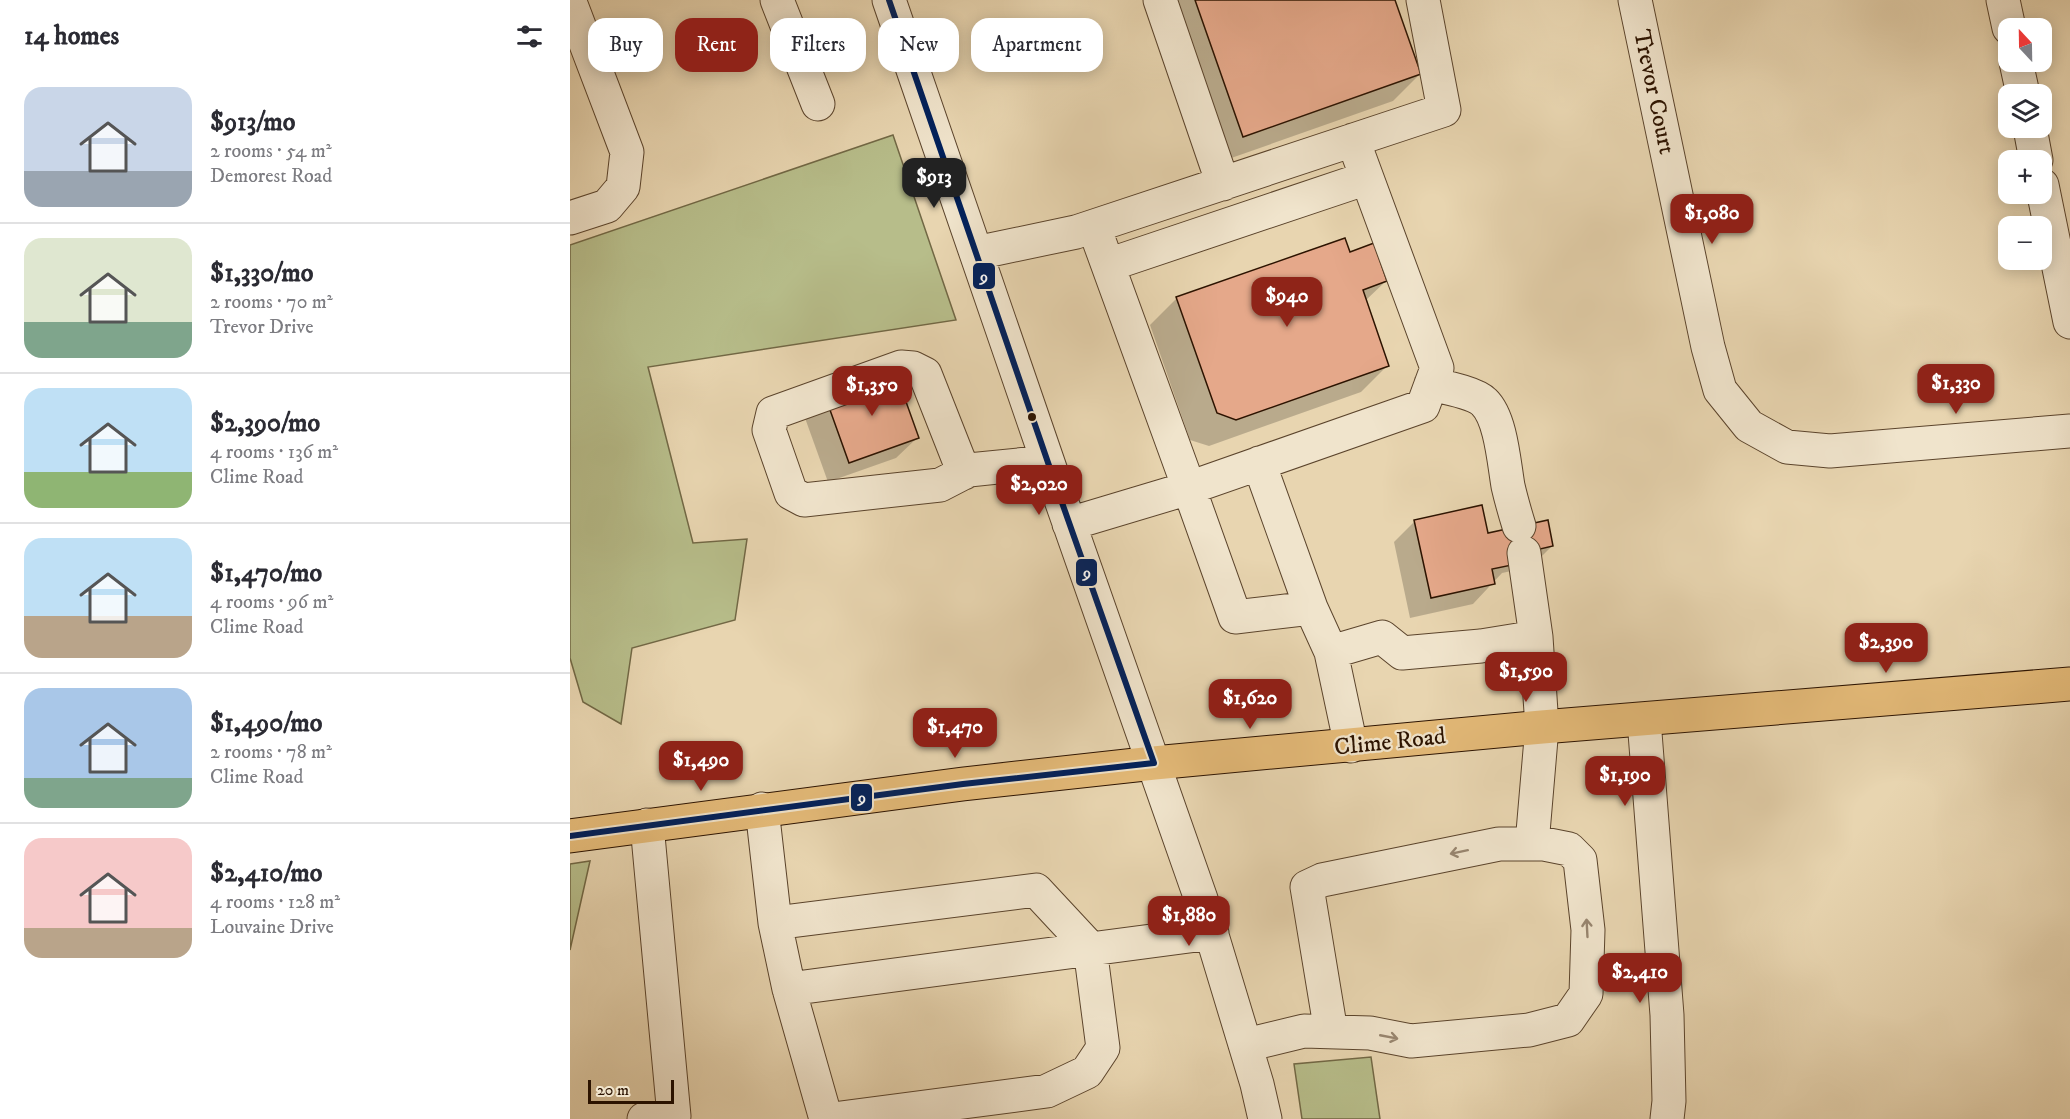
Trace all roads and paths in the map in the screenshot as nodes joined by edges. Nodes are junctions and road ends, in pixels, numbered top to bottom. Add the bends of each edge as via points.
1 (777, 0) edge
2 (889, 0) edge
3 (1160, 0) edge
4 (1423, 0) edge
5 (1635, 0) edge
6 (2003, 0) edge
7 (571, 9) edge
8 (2007, 18) edge
9 (818, 104) dead end
10 (1353, 140) junction
11 (1367, 178) junction
12 (1223, 184) junction
13 (2046, 204) edge
14 (570, 218) edge
15 (1094, 227) junction
16 (976, 253) junction
17 (1108, 265) junction
18 (2070, 322) edge
19 (1431, 384) junction
20 (2070, 431) edge
21 (1047, 462) junction
22 (1259, 464) junction
23 (964, 473) junction
24 (1189, 488) junction
25 (1069, 524) junction
26 (1311, 608) junction
27 (1536, 637) junction
28 (1331, 652) junction
29 (2070, 684) edge
30 (1644, 720) junction
31 (1542, 728) junction
32 (1351, 746) junction
33 (1154, 763) junction
34 (762, 809) junction
35 (647, 825) junction
36 (570, 836) edge
37 (1532, 844) junction
38 (775, 923) junction
39 (1212, 933) junction
40 (1090, 948) junction
41 (789, 988) junction
42 (1331, 1032) junction
43 (1246, 1045) junction
44 (644, 1119) edge
45 (826, 1119) edge
46 (832, 1119) edge
47 (1265, 1119) edge
48 (1667, 1119) edge

1 - 9 street
2 - 16 street
3 - 12 street
4 - 10 street via 1444,110
5 - 20 street, Trevor Court via 1708,347 1720,390 1749,426 1787,447 1830,451
6 - 8 street
7 - 14 street via 627,152 623,187 608,206
10 - 11 street
10 - 12 street
11 - 17 street
11 - 19 street via 1437,368
12 - 15 street
13 - 18 street
15 - 16 street
15 - 17 street
16 - 21 street
17 - 24 street
19 - 22 street via 1423,406
19 - 27 street via 1457,389 1484,401 1495,422 1522,539
21 - 23 street
21 - 25 street
22 - 24 street
22 - 26 street
23 - 23 street via 940,485 804,500 791,493 768,430 773,413 902,367 913,368 925,374
24 - 25 street
24 - 26 street via 1235,617
25 - 33 street
26 - 28 street
27 - 28 street via 1402,653 1382,637
27 - 31 street
28 - 32 street
29 - 30 main road, Clime Road
30 - 31 main road, Clime Road
30 - 48 street via 1667,1015
31 - 32 main road, Clime Road
31 - 37 street
32 - 33 main road, Clime Road
33 - 34 main road, Clime Road
33 - 39 street
34 - 35 main road, Clime Road
34 - 38 street
35 - 36 main road, Clime Road
35 - 44 street via 674,1116
37 -> 42 street via 1499,844 1322,880 1307,887
42 -> 37 street via 1370,1033 1412,1041 1529,1030 1568,1020 1586,994 1588,930 1580,860 1569,849
38 - 40 street via 1036,890
38 - 41 street
39 - 40 street
39 - 43 street
40 - 41 street
40 - 46 street via 1103,1048 1087,1072 1047,1091
41 - 45 street
42 - 43 street via 1304,1031
43 - 47 street

